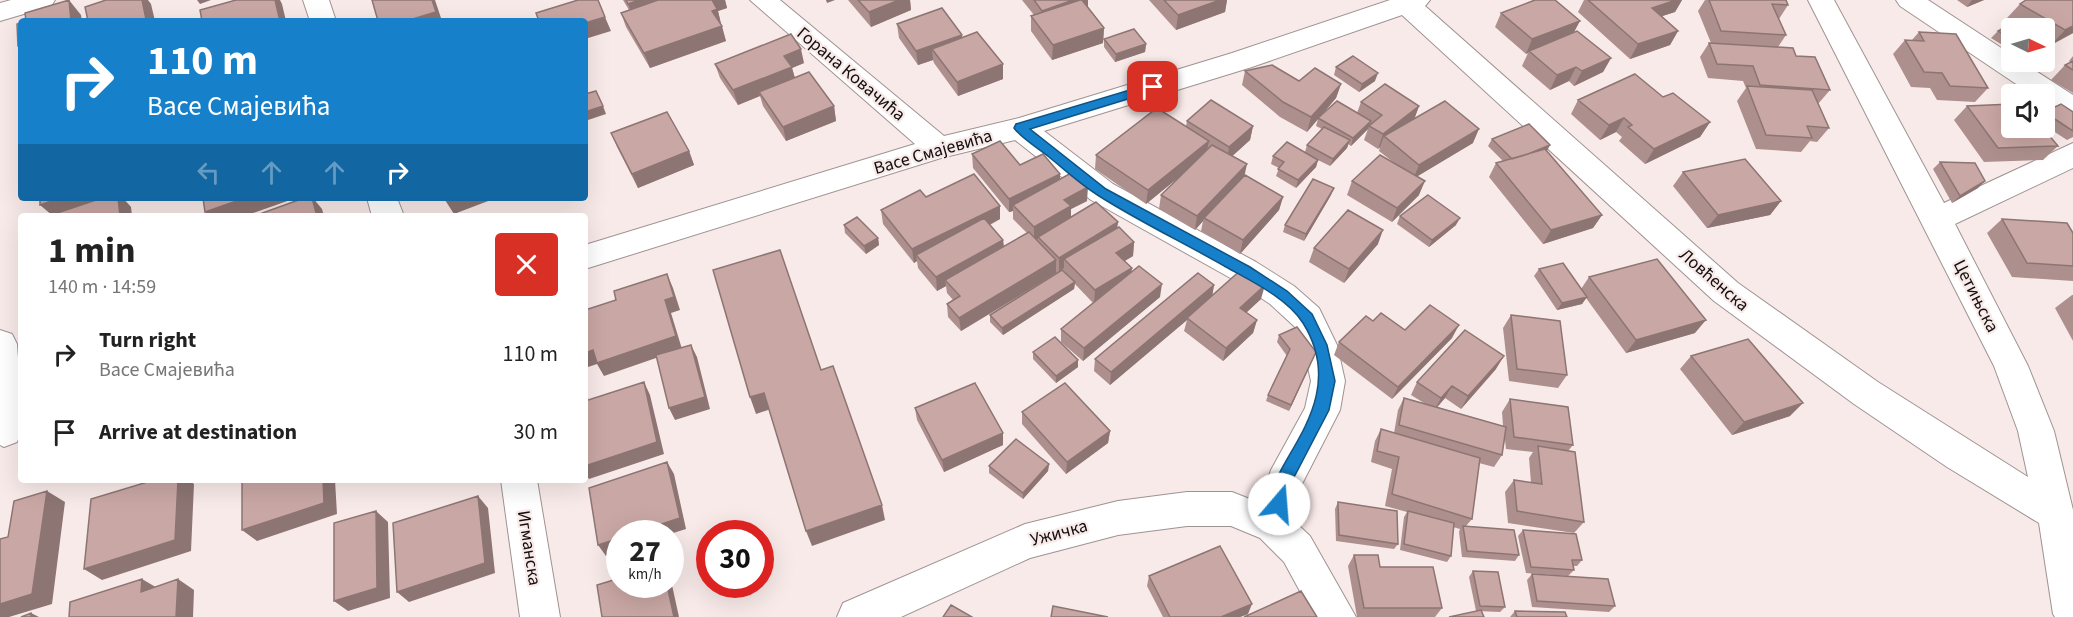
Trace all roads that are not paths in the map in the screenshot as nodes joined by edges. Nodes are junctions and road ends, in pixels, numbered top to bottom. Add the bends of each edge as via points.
1 (42, 0) edge
2 (316, 0) edge
3 (764, 0) edge
4 (1821, 0) edge
5 (1909, 0) edge
6 (1412, 2) edge
7 (0, 12) edge
8 (322, 18) edge
9 (2073, 109) edge
10 (1020, 128) junction
11 (939, 148) junction
12 (2073, 154) edge
13 (1937, 219) junction
14 (588, 256) edge
15 (0, 344) edge
16 (8, 430) edge
17 (519, 483) edge
18 (2055, 513) junction
19 (1273, 526) junction
20 (2069, 558) edge
21 (2073, 614) edge
22 (540, 617) edge
23 (857, 617) edge
24 (1336, 617) edge

1 - 7 street
2 - 8 street
3 - 11 street, Горана Ковачића
4 - 13 street, Цетињска
5 - 9 street
6 - 10 street, Васе Смајевића via 1242,60
6 - 18 street, Ловћенска via 1726,291 1866,393
10 - 11 street, Васе Смајевића
10 - 19 street via 1102,192 1245,271 1282,295 1307,318 1320,345 1328,381 1322,410 1284,482
11 - 14 street, Васе Смајевића
12 - 13 street
13 - 18 street, Цетињска via 2011,366 2036,431
15 - 16 street
17 - 22 street, Игманска
18 - 20 street, Цетињска
19 - 23 street, Ужичка via 1232,509 1187,509 1118,518 1025,542
19 - 24 street via 1297,549
20 - 21 street, Цетињска

